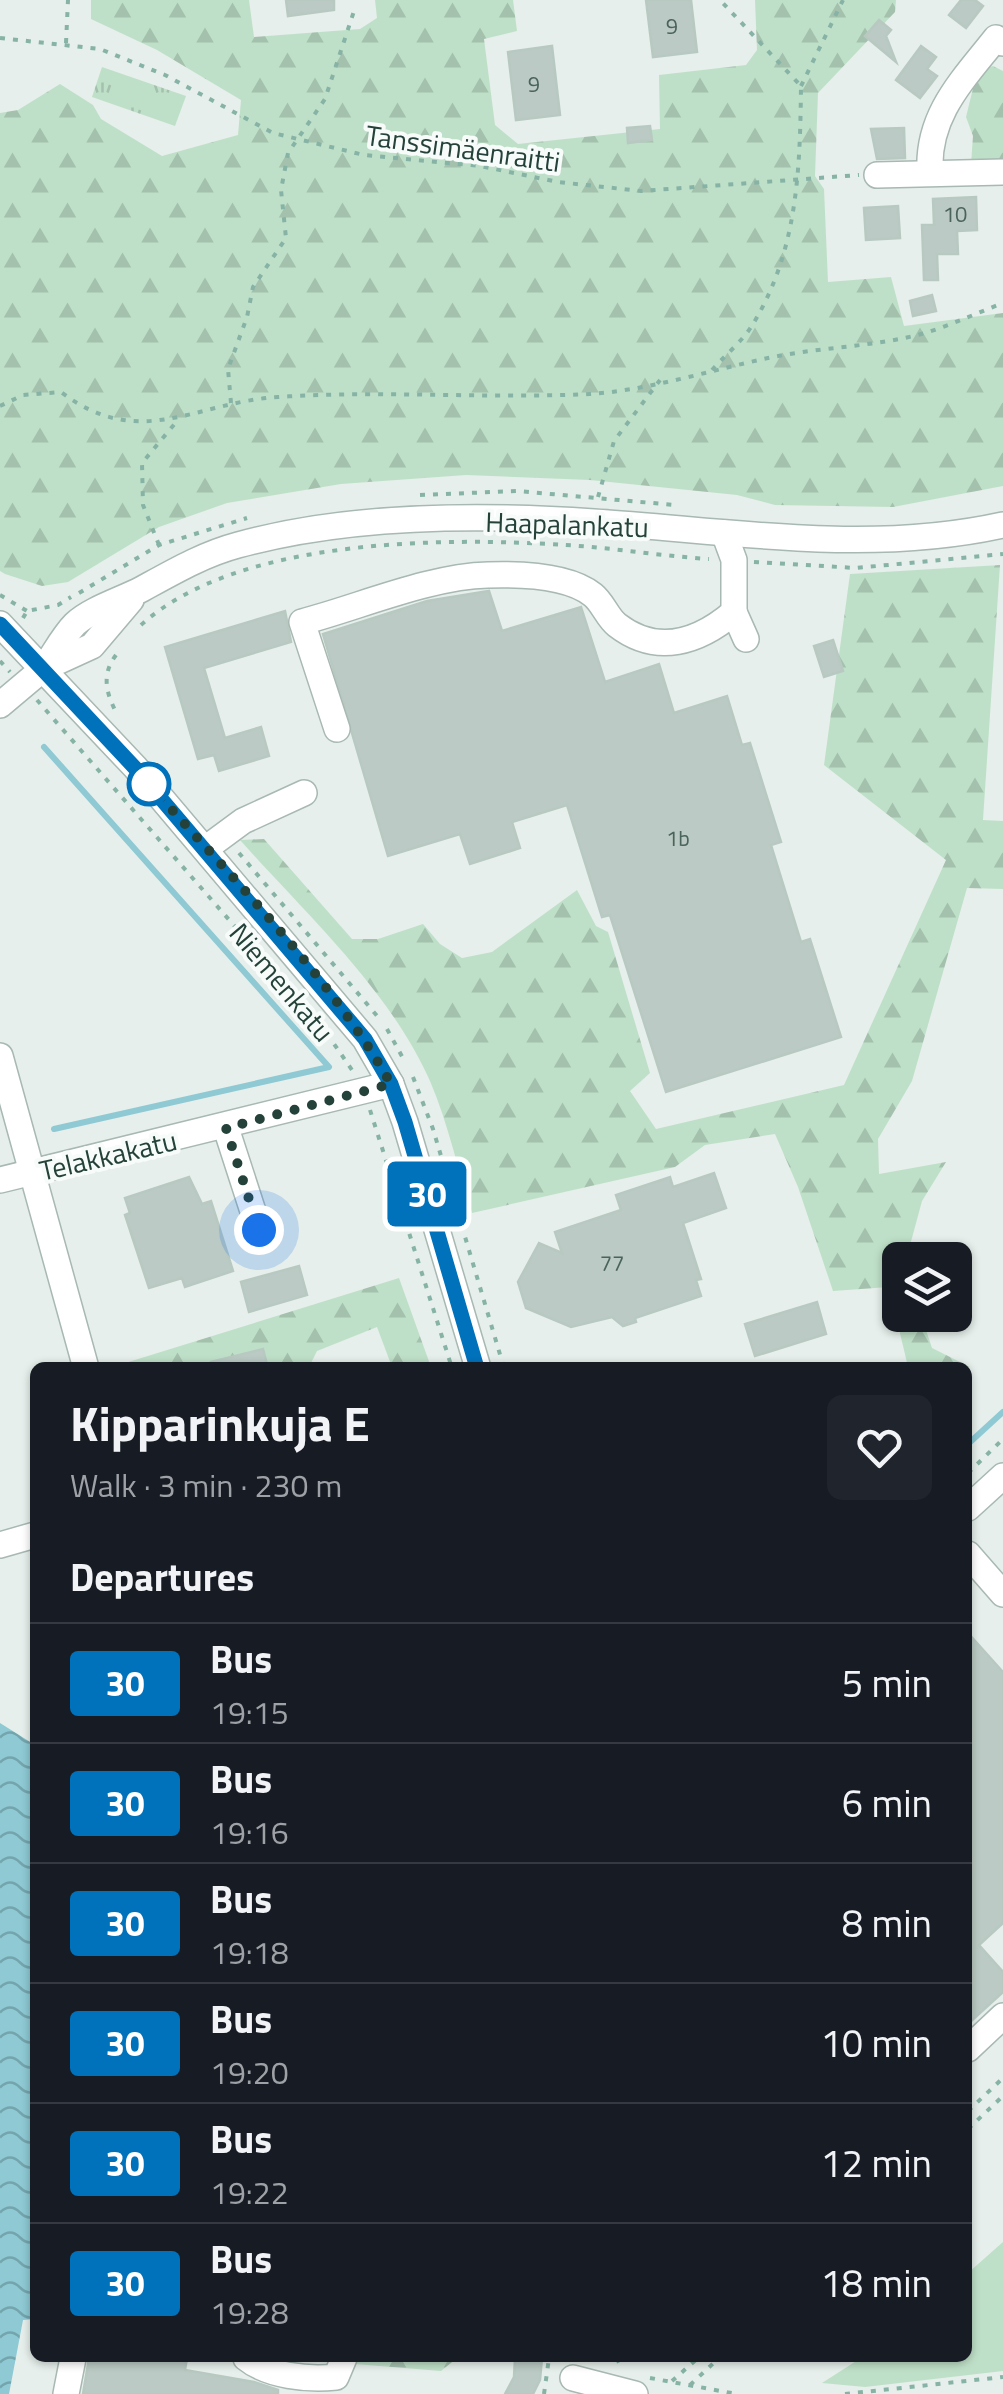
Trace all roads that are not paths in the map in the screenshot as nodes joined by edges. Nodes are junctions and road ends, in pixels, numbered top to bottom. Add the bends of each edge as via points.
1 (1003, 43) edge
2 (930, 172) junction
3 (1003, 172) edge
4 (876, 175) road end
5 (1003, 525) edge
6 (724, 533) junction
7 (734, 612) junction
8 (0, 624) edge
9 (746, 639) dead end
10 (44, 668) junction
11 (0, 705) edge
12 (337, 729) dead end
13 (304, 793) dead end
14 (214, 842) junction
15 (0, 1056) edge
16 (391, 1084) junction
17 (226, 1128) junction
18 (33, 1172) junction
19 (0, 1180) edge
20 (259, 1230) dead end
21 (84, 1362) edge
22 (476, 1362) edge
23 (1003, 1476) edge
24 (972, 1504) edge
25 (30, 1536) edge
26 (0, 1545) edge
27 (972, 1567) edge
28 (1003, 1594) edge
29 (1003, 2016) edge
30 (972, 2046) edge
31 (72, 2362) edge
32 (251, 2362) edge
33 (342, 2362) edge
34 (572, 2376) edge
35 (637, 2381) edge
36 (66, 2394) edge

1 - 2 street via 996,38 935,120
2 - 3 street
2 - 4 street
5 - 6 street, Haapalankatu via 874,540
6 - 7 street via 734,560
6 - 10 street, Haapalankatu via 590,522 394,523 238,545 141,589 92,646
7 - 9 street
7 - 12 street via 686,643 654,644 616,625 592,594 547,578 488,575 302,622
8 - 10 street, Niemenkatu
10 - 11 street, Haapalankatu
10 - 14 street, Niemenkatu
13 - 14 street
14 - 16 street, Niemenkatu via 365,1039
15 - 18 street
16 - 17 street, Telakkakatu
16 - 22 street, Niemenkatu
17 - 18 street, Telakkakatu
17 - 20 street
18 - 19 street, Telakkakatu
18 - 21 street
23 - 24 street
25 - 26 street
27 - 28 street
29 - 30 street
31 - 36 street
32 - 33 street via 313,2380 336,2377
34 - 35 street

